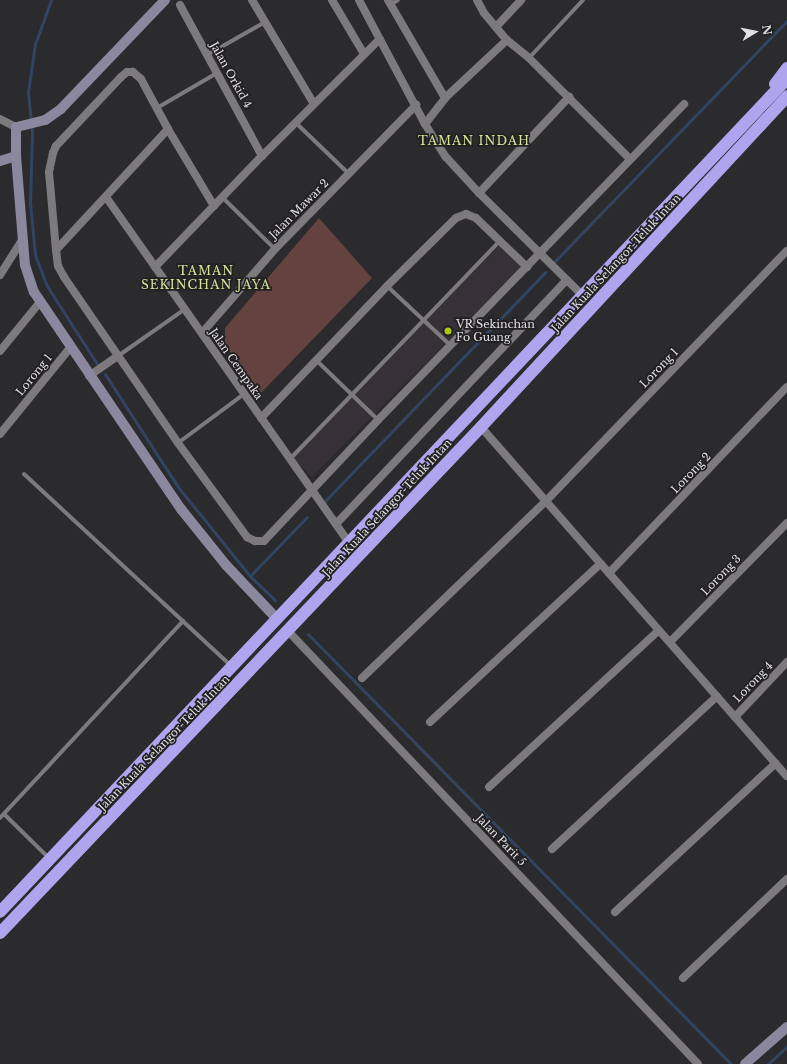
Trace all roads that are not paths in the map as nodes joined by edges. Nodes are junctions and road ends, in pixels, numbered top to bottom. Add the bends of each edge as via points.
1 (165, 0) edge
2 (332, 0) edge
3 (359, 0) edge
4 (398, 0) edge
5 (477, 0) edge
6 (521, 0) edge
7 (583, 0) edge
8 (255, 1) edge
9 (389, 2) edge
10 (180, 5) dead end
11 (265, 22) junction
12 (496, 26) junction
13 (380, 39) junction
14 (507, 40) junction
15 (364, 54) junction
16 (207, 55) junction
17 (529, 58) junction
18 (787, 68) edge
19 (217, 73) junction
20 (787, 79) edge
21 (787, 96) edge
22 (569, 97) junction
23 (444, 98) junction
24 (314, 104) junction
25 (684, 104) dead end
26 (416, 105) junction
27 (787, 106) edge
28 (157, 108) junction
29 (754, 113) junction
30 (0, 119) edge
31 (296, 123) junction
32 (425, 124) junction
33 (762, 125) junction
34 (16, 127) junction
35 (168, 129) junction
36 (16, 156) junction
37 (262, 156) junction
38 (630, 159) junction
39 (0, 161) edge
40 (349, 174) junction
41 (480, 193) junction
42 (106, 197) junction
43 (222, 197) junction
44 (214, 206) junction
45 (22, 240) junction
46 (500, 241) junction
47 (275, 249) junction
48 (56, 250) junction
49 (787, 251) edge
50 (541, 253) junction
51 (155, 267) junction
52 (527, 267) junction
53 (0, 275) edge
54 (567, 280) junction
55 (387, 286) junction
56 (583, 296) junction
57 (40, 302) junction
58 (185, 309) junction
59 (424, 320) junction
60 (202, 333) junction
61 (451, 345) junction
62 (70, 348) junction
63 (0, 351) edge
64 (118, 356) junction
65 (317, 361) junction
66 (89, 376) junction
67 (787, 387) edge
68 (244, 394) junction
69 (352, 395) junction
70 (261, 418) junction
71 (378, 420) junction
72 (482, 427) junction
73 (0, 434) edge
74 (178, 443) junction
75 (290, 458) junction
76 (24, 474) dead end
77 (312, 490) junction
78 (546, 500) junction
79 (787, 522) edge
80 (336, 524) junction
81 (349, 543) junction
82 (601, 563) junction
83 (609, 573) junction
84 (277, 619) junction
85 (183, 621) junction
86 (659, 630) junction
87 (288, 632) junction
88 (670, 642) junction
89 (787, 662) edge
90 (232, 667) junction
91 (362, 678) dead end
92 (717, 696) junction
93 (735, 717) junction
94 (430, 722) dead end
95 (776, 763) junction
96 (787, 776) edge
97 (489, 786) dead end
98 (4, 814) junction
99 (0, 818) edge
100 (552, 849) dead end
101 (50, 859) junction
102 (787, 879) edge
103 (0, 912) edge
104 (615, 912) dead end
105 (0, 933) edge
106 (683, 978) dead end
107 (787, 1027) edge
108 (698, 1064) edge
109 (745, 1064) edge

1 - 34 street via 52,116
2 - 15 street
3 - 13 street
4 - 9 lane
5 - 12 street via 484,13
6 - 12 street
7 - 17 lane
8 - 11 street
9 - 23 street
10 - 16 street, Jalan Orkid 4
11 - 16 lane
11 - 24 street
12 - 14 street
13 - 15 street
13 - 26 street
14 - 17 street
14 - 23 street
15 - 24 street
16 - 19 street, Jalan Orkid 4
17 - 22 street
18 - 29 highway
19 - 28 lane
19 - 37 street, Jalan Orkid 4
20 - 29 highway, Jalan Kuala Selangor-Teluk Intan
21 - 33 highway, Jalan Kuala Selangor-Teluk Intan
22 - 38 street
22 - 41 street
23 - 32 street
24 - 31 street
25 - 38 street
26 - 32 street
26 - 40 street, Jalan Mawar 2
27 - 33 highway
28 - 35 street
28 - 48 street via 137,75 127,72 56,146 49,172
29 - 56 highway, Jalan Kuala Selangor-Teluk Intan
30 - 34 street
31 - 37 street
31 - 40 lane
32 - 41 street via 446,157
33 - 72 highway, Jalan Kuala Selangor-Teluk Intan
34 - 36 street
35 - 42 street
35 - 44 street
36 - 39 street
36 - 45 street
37 - 43 street
38 - 50 street
40 - 47 street, Jalan Mawar 2
41 - 50 street
42 - 48 street
42 - 51 street, Jalan Cempaka
43 - 44 street
43 - 47 lane
44 - 51 street
45 - 53 street
45 - 57 street via 29,282
46 - 52 street
46 - 55 street via 476,218 466,214 456,218
46 - 59 lane
47 - 60 street, Jalan Mawar 2
48 - 64 street via 58,266 64,277
49 - 78 street, Lorong 1
50 - 52 street
50 - 54 street
51 - 58 street, Jalan Cempaka
52 - 61 street
54 - 56 street
54 - 80 street
55 - 59 lane
55 - 65 street
56 - 81 highway, Jalan Kuala Selangor-Teluk Intan
57 - 62 street
57 - 63 street
58 - 60 street, Jalan Cempaka
58 - 64 lane
59 - 61 lane
59 - 69 lane
60 - 68 street, Jalan Cempaka
61 - 71 street
62 - 66 street
62 - 73 street, Lorong 1
64 - 66 street
64 - 74 street
65 - 69 lane
65 - 70 street
66 - 84 street via 181,509 226,565
67 - 83 street, Lorong 2
68 - 70 street, Jalan Cempaka
68 - 74 lane
69 - 71 lane
69 - 75 lane
70 - 75 street, Jalan Cempaka
71 - 77 street
72 - 78 street
72 - 87 highway, Jalan Kuala Selangor-Teluk Intan
74 - 77 street via 247,537 255,541 264,540
75 - 77 street, Jalan Cempaka
76 - 85 lane
77 - 80 street, Jalan Cempaka
78 - 82 street
78 - 91 street, Lorong 1
79 - 88 street, Lorong 3
80 - 81 street, Jalan Cempaka
81 - 84 highway, Jalan Kuala Selangor-Teluk Intan
82 - 83 street
82 - 94 street
83 - 86 street
84 - 90 highway, Jalan Kuala Selangor-Teluk Intan
85 - 90 lane
85 - 98 lane
86 - 88 street
86 - 97 street
87 - 105 highway, Jalan Kuala Selangor-Teluk Intan
87 - 108 street, Jalan Parit 5
88 - 92 street
89 - 93 street, Lorong 4
90 - 101 highway, Jalan Kuala Selangor-Teluk Intan
92 - 93 street
92 - 100 street
93 - 95 street
95 - 96 street
95 - 104 street
98 - 99 lane
98 - 101 lane
101 - 103 highway, Jalan Kuala Selangor-Teluk Intan
102 - 106 street
107 - 109 street

